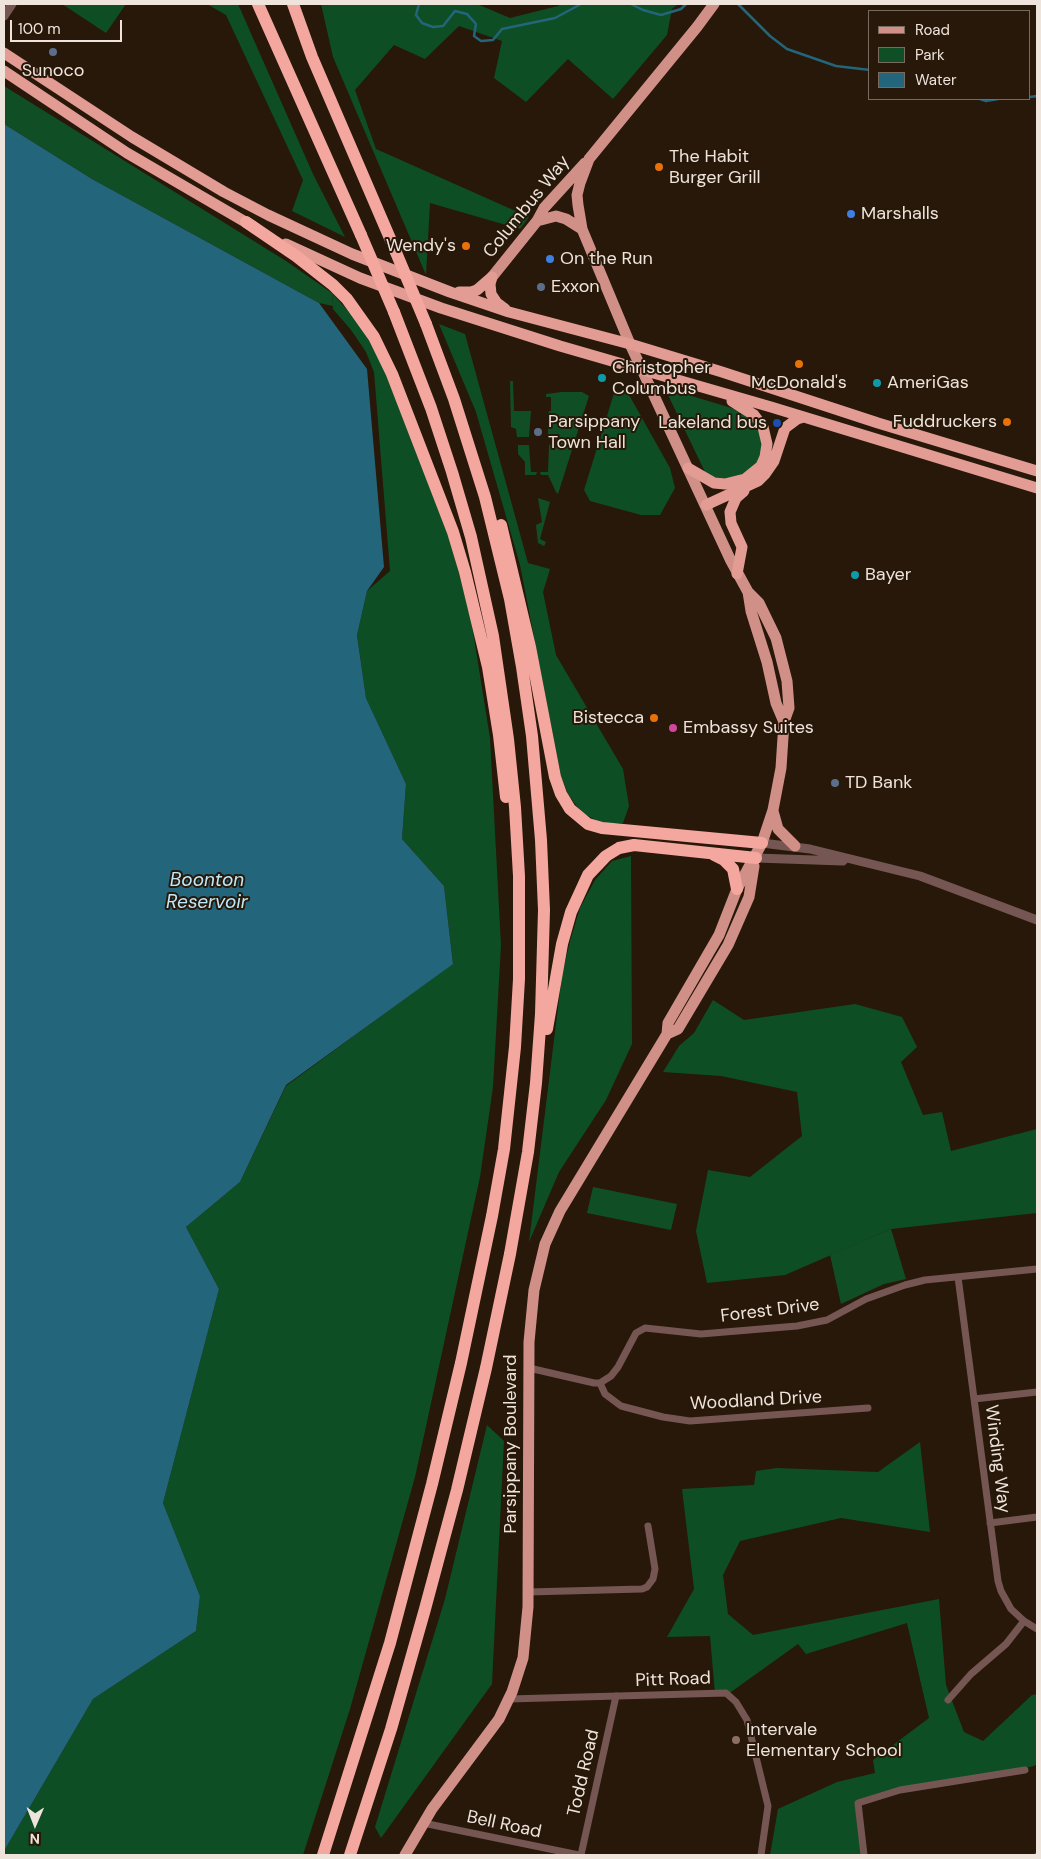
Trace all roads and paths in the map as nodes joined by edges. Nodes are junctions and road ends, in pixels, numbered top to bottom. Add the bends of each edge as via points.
1 (12, 4) edge
2 (258, 4) edge
3 (293, 4) edge
4 (714, 4) edge
5 (4, 16) edge
6 (4, 53) edge
7 (4, 71) edge
8 (589, 159) junction
9 (538, 221) junction
10 (246, 222) junction
11 (582, 229) junction
12 (492, 277) junction
13 (450, 292) junction
14 (509, 312) junction
15 (426, 324) junction
16 (630, 344) junction
17 (642, 370) junction
18 (708, 389) junction
19 (804, 417) junction
20 (688, 468) junction
21 (1037, 471) edge
22 (755, 482) junction
23 (1037, 488) edge
24 (706, 505) junction
25 (738, 574) junction
26 (773, 810) junction
27 (762, 843) junction
28 (795, 846) junction
29 (710, 853) junction
30 (756, 858) junction
31 (860, 862) junction
32 (737, 889) junction
33 (520, 910) junction
34 (1037, 920) edge
35 (668, 1034) junction
36 (532, 1118) junction
37 (1037, 1269) edge
38 (958, 1277) junction
39 (529, 1368) junction
40 (600, 1383) junction
41 (1037, 1392) edge
42 (974, 1399) junction
43 (868, 1408) dead end
44 (1037, 1517) edge
45 (990, 1523) junction
46 (648, 1526) dead end
47 (528, 1592) junction
48 (1024, 1621) junction
49 (1037, 1629) edge
50 (616, 1696) junction
51 (509, 1699) junction
52 (948, 1700) dead end
53 (1025, 1770) dead end
54 (423, 1823) junction
55 (323, 1855) edge
56 (350, 1855) edge
57 (405, 1855) edge
58 (580, 1855) edge
59 (761, 1855) edge
60 (864, 1855) edge

1 - 5 street
2 - 33 highway, bridge via 419,374 471,537 499,671 512,772
3 - 15 highway, bridge via 312,57
4 - 8 main road, Parsippany Boulevard
6 - 13 highway via 132,137 224,192 352,254
7 - 10 highway via 127,153
8 - 9 main road, Columbus Way via 544,208
8 - 11 main road, Parsippany Boulevard via 578,195
9 - 11 main road via 556,216
9 - 12 main road, Columbus Way
10 - 17 highway via 318,260 400,294
10 - 33 highway via 302,260 347,299 374,337 392,374 453,532 477,616 499,735
11 - 16 main road, Parsippany Boulevard
12 - 13 highway via 471,292
12 - 14 highway via 491,294
13 - 14 highway
14 - 16 highway
15 - 27 highway via 490,483 512,564 555,777 565,801 582,820 595,827
15 - 36 highway via 485,497 510,599 528,702 539,806 544,910 539,1049
16 - 17 main road, Parsippany Boulevard
16 - 21 highway
17 - 18 highway
17 - 20 main road, Parsippany Boulevard
18 - 19 highway
18 - 20 highway via 754,415 765,432 767,452 757,470 735,482 714,483
19 - 22 highway via 785,428 771,466
19 - 23 highway
20 - 24 main road, Parsippany Boulevard
22 - 24 highway
22 - 25 highway via 736,498 730,512 731,523 742,548
24 - 25 main road, Parsippany Boulevard
25 - 26 main road, Parsippany Boulevard via 748,592 776,703 784,722 781,768
26 - 27 main road, Parsippany Boulevard
26 - 28 main road via 778,829
27 - 28 street
27 - 30 main road, Parsippany Boulevard
28 - 31 street
29 - 30 highway
29 - 32 highway via 733,869
29 - 36 highway via 627,846 606,856 588,875 574,902 562,944
30 - 31 street
30 - 32 main road, Parsippany Boulevard
30 - 35 main road, Parsippany Boulevard via 749,897 728,945 678,1029
31 - 34 street via 929,878
32 - 35 main road, Parsippany Boulevard via 718,935 668,1023
33 - 55 highway via 511,1089 479,1283 411,1563
35 - 39 main road, Parsippany Boulevard via 551,1230 534,1290
36 - 56 highway via 503,1287 459,1482 412,1657
37 - 38 street, Forest Drive
38 - 40 street, Forest Drive via 905,1285 812,1324 702,1334 645,1328 636,1333 611,1376
38 - 42 street, Winding Way
39 - 40 street
39 - 47 main road, Parsippany Boulevard
40 - 43 street, Woodland Drive via 605,1394 621,1406 690,1421
41 - 42 street
42 - 45 street, Winding Way
44 - 45 street
45 - 48 street, Winding Way via 1001,1591
46 - 47 street via 655,1569 653,1580 647,1587
47 - 51 main road, Parsippany Boulevard via 523,1658
48 - 49 street, Winding Way
48 - 52 street via 1006,1644 971,1674
50 - 51 street, Pitt Road
50 - 58 street, Todd Road
50 - 59 street, Pitt Road via 726,1693 736,1702 746,1720 768,1806
51 - 54 main road, Parsippany Boulevard via 499,1719
53 - 60 street via 900,1790 858,1803
54 - 57 main road, Parsippany Boulevard
54 - 58 street, Bell Road

